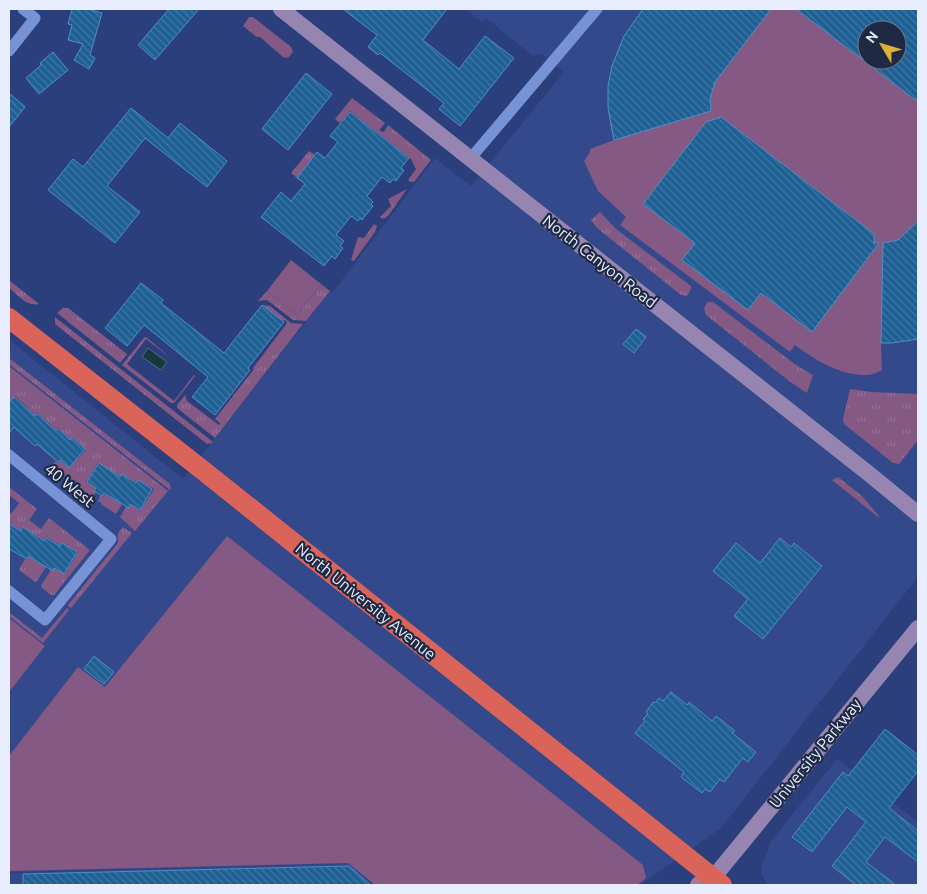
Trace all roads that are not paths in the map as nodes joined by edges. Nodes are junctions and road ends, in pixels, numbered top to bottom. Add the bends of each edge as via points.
1 (23, 9) edge
2 (281, 9) edge
3 (597, 9) edge
4 (9, 51) edge
5 (470, 159) junction
6 (9, 318) edge
7 (9, 455) edge
8 (918, 514) edge
9 (9, 591) edge
10 (918, 628) edge
11 (711, 883) edge

1 - 4 street via 35,18
2 - 5 main road, North Canyon Road
3 - 5 street
5 - 8 main road, North Canyon Road
6 - 11 highway, North University Avenue via 205,472
7 - 9 street, 40 West via 111,539 45,620
10 - 11 main road, University Parkway

